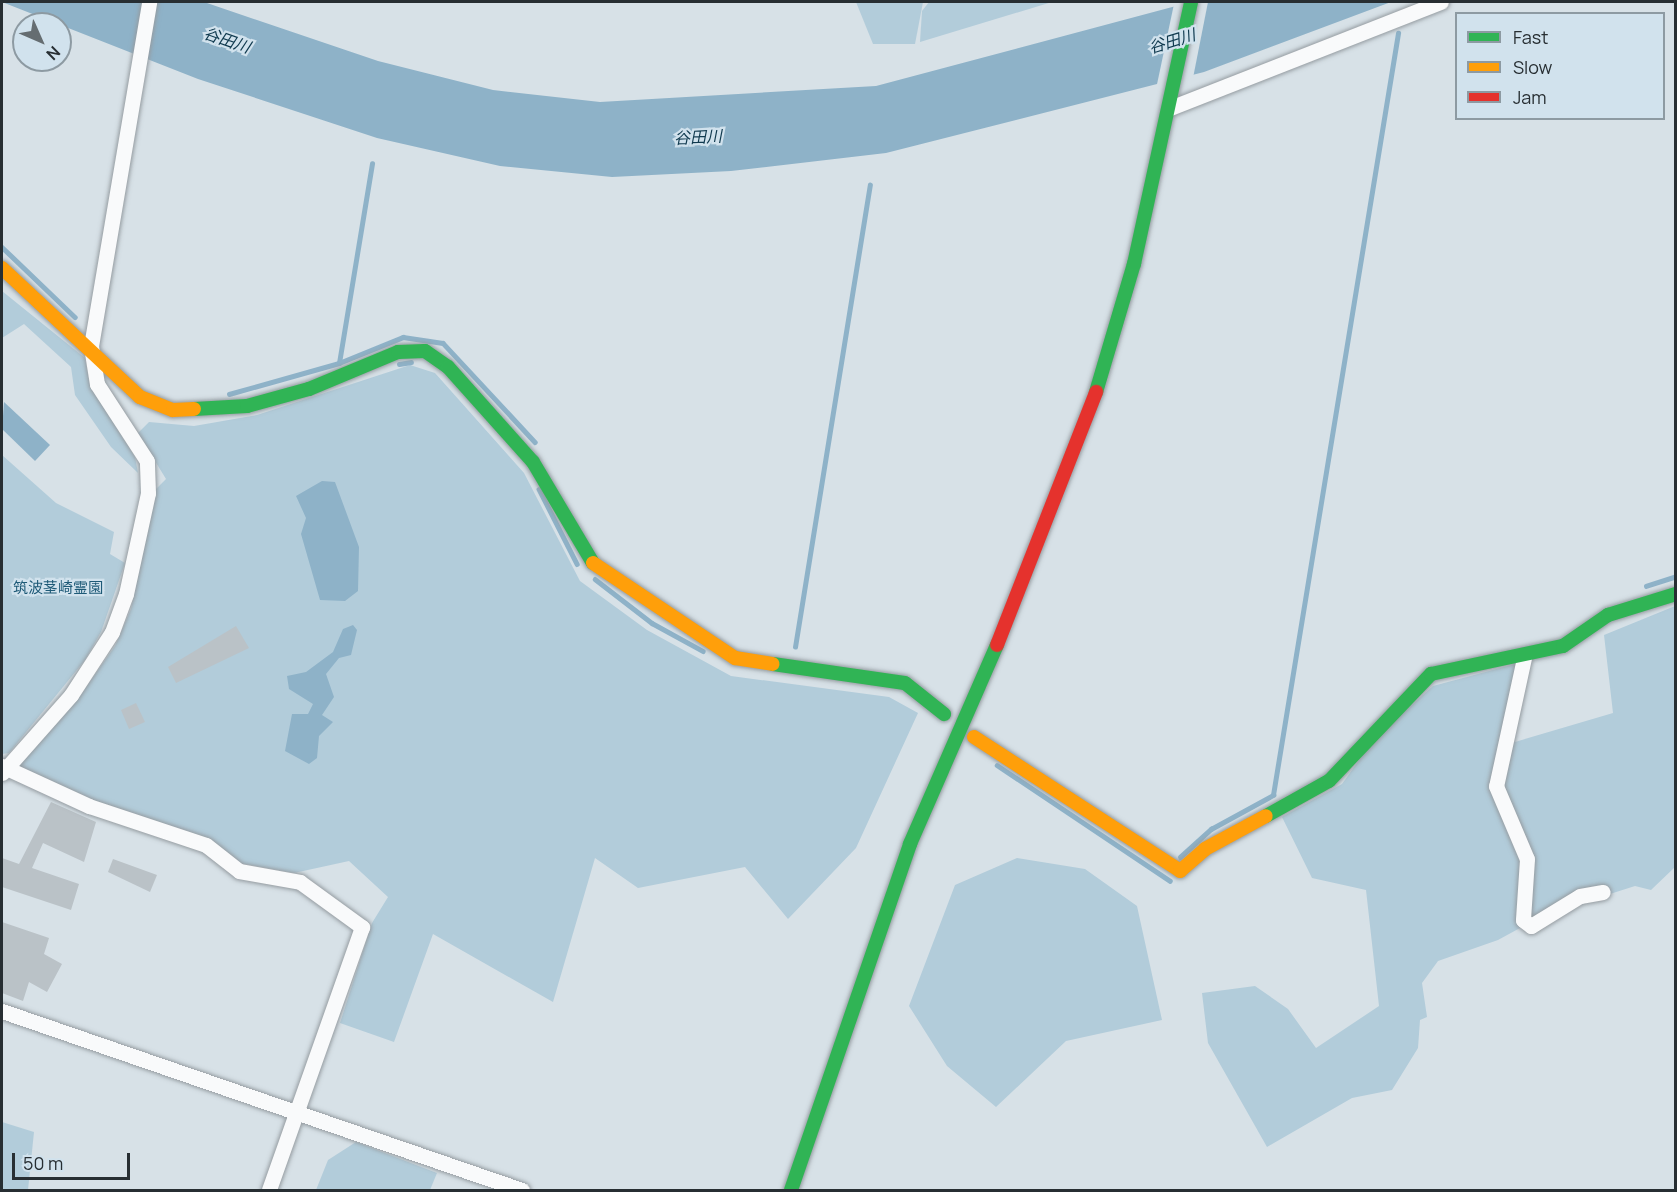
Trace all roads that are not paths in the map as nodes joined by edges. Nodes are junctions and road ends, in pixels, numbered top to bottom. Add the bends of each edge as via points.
1 (148, 2) edge
2 (1191, 2) edge
3 (1441, 2) edge
4 (1172, 100) junction
5 (2, 267) edge
6 (91, 346) junction
7 (1676, 594) edge
8 (1524, 657) junction
9 (944, 714) dead end
10 (975, 737) dead end
11 (3, 769) edge
12 (1603, 892) dead end
13 (2, 1011) edge
14 (295, 1112) junction
15 (269, 1191) edge
16 (522, 1191) edge
17 (791, 1191) edge

1 - 6 street
2 - 4 street
3 - 4 street
4 - 17 street via 1134,264 1093,402 1023,586 910,844
5 - 6 street
6 - 9 street via 140,397 193,412 289,395 398,352 425,351 448,367 533,462 563,505 586,558 639,597 735,658 889,678 916,689
6 - 11 street via 97,384 150,472 132,573 112,632 92,668
7 - 8 street via 1632,604 1563,646
8 - 10 street via 1431,674 1329,781 1214,844 1180,871
8 - 12 street via 1497,786 1527,859 1523,920 1531,926 1580,896
11 - 14 street via 89,806 206,845 239,871 300,882 362,927
13 - 14 street
14 - 15 street
14 - 16 street

